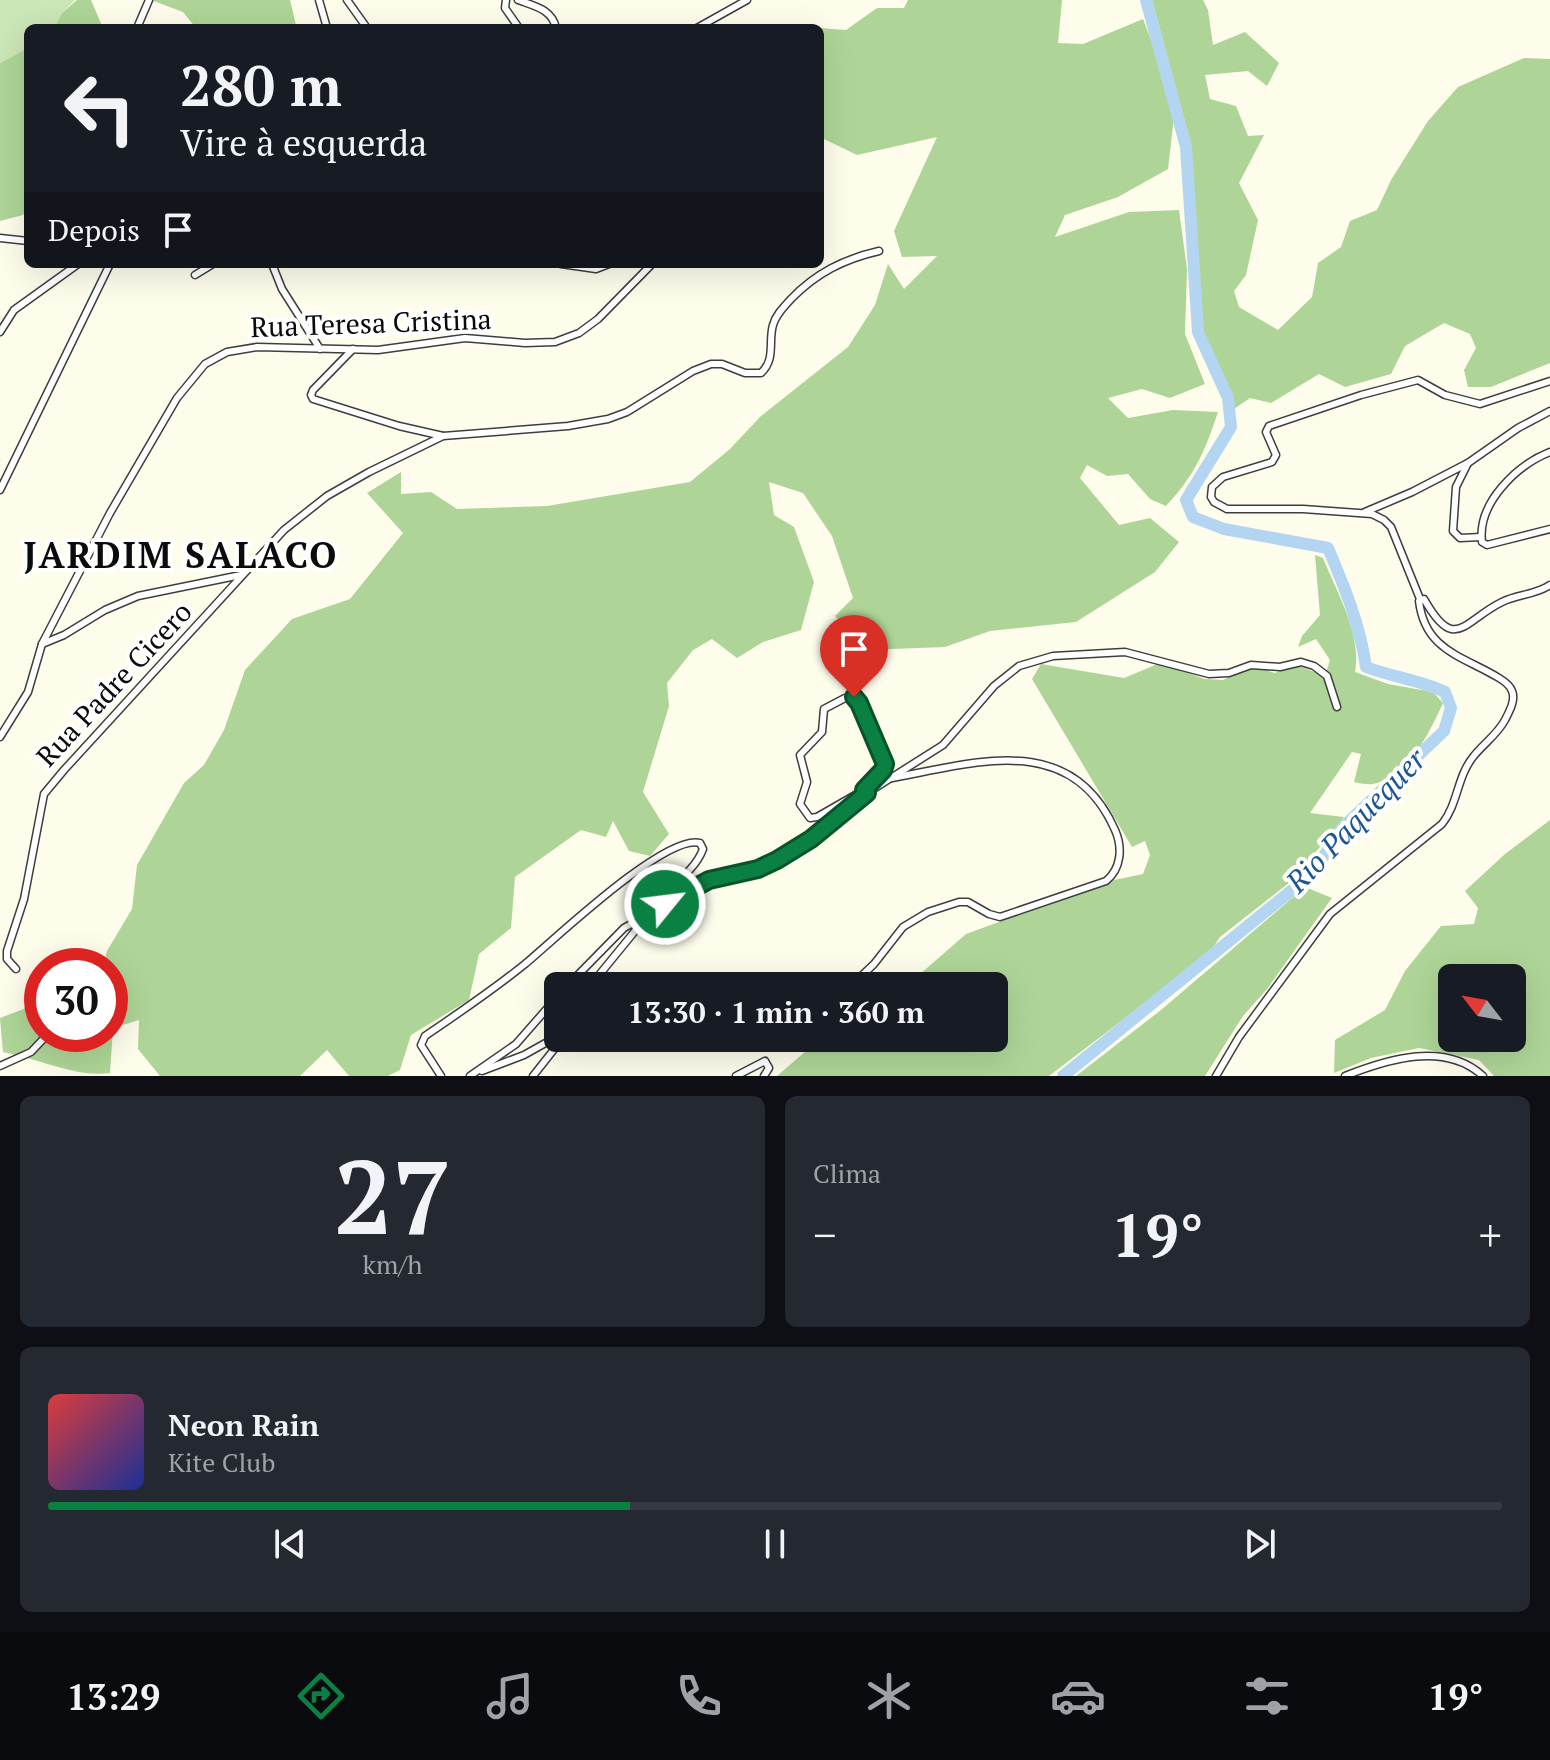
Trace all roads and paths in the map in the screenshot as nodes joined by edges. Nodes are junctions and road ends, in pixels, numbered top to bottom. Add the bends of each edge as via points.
1 (149, 0) edge
2 (319, 0) edge
3 (347, 0) edge
4 (506, 0) edge
5 (518, 0) edge
6 (747, 0) edge
7 (139, 24) edge
8 (326, 24) edge
9 (364, 24) edge
10 (516, 24) edge
11 (554, 24) edge
12 (704, 24) edge
13 (0, 238) edge
14 (24, 241) edge
15 (879, 251) dead end
16 (72, 268) edge
17 (108, 268) edge
18 (206, 268) edge
19 (274, 268) edge
20 (648, 268) edge
21 (195, 275) dead end
22 (0, 332) edge
23 (320, 349) junction
24 (353, 349) junction
25 (1550, 381) edge
26 (1550, 411) edge
27 (443, 436) junction
28 (1550, 452) edge
29 (1468, 463) junction
30 (0, 490) edge
31 (1362, 513) junction
32 (1550, 529) edge
33 (1481, 537) junction
34 (242, 575) junction
35 (1550, 585) edge
36 (1420, 599) junction
37 (42, 644) junction
38 (1337, 707) dead end
39 (0, 737) edge
40 (887, 779) junction
41 (865, 791) junction
42 (640, 919) junction
43 (635, 931) junction
44 (16, 969) dead end
45 (581, 972) edge
46 (601, 972) edge
47 (866, 972) edge
48 (544, 1012) edge
49 (544, 1045) edge
50 (31, 1052) edge
51 (550, 1052) edge
52 (0, 1066) edge
53 (472, 1075) edge
54 (441, 1076) edge
55 (533, 1076) edge
56 (736, 1076) edge
57 (764, 1076) edge
58 (1216, 1076) edge
59 (1345, 1076) edge
60 (1483, 1076) edge

1 - 7 street
2 - 8 street
3 - 9 street
4 - 10 street via 505,8
5 - 11 street via 549,13
6 - 12 street
13 - 14 street
15 - 27 street, Rua Padre Cicero via 839,264 803,286 776,318 771,358 761,373 711,364 608,419
16 - 22 street via 14,310
17 - 30 street
18 - 21 street
19 - 23 street
20 - 24 street, Rua Teresa Cristina via 598,319 555,342 465,338
23 - 24 street, Rua Teresa Cristina
23 - 37 street, Rua Teresa Cristina via 239,349 205,364 150,443
24 - 27 street via 313,390 313,399
25 - 31 street via 1480,404 1414,381 1324,407 1269,426 1266,432 1276,455 1272,462 1223,477 1211,493 1214,502 1234,510
26 - 29 street
27 - 34 street, Rua Padre Cicero via 327,496 284,530
28 - 33 street via 1514,474 1484,517
29 - 31 street
29 - 33 street via 1456,487 1453,531 1460,538
31 - 36 street via 1391,527
32 - 33 street via 1487,545
34 - 37 street via 138,596
34 - 44 street, Rua Padre Cicero via 44,794 24,899 7,951
35 - 36 street via 1502,602 1456,630 1445,628
36 - 58 street via 1436,642 1506,683 1514,698 1510,709 1495,736 1472,758 1451,813 1330,914
37 - 39 street, Rua Teresa Cristina via 28,692
38 - 40 street via 1327,676 1305,663 1255,664 1209,674 1125,652 1053,656 1005,675 943,745
40 - 41 street
40 - 47 street via 989,760 1063,771 1087,787 1115,828 1118,863 1106,881 1000,917 968,902 928,912 903,927
41 - 41 street via 814,818 800,804 807,778 800,755 822,732 824,709 848,697 859,703 885,764
41 - 43 street via 811,839 777,860 679,894
42 - 43 street
42 - 45 street
42 - 54 street via 698,860 700,843 667,852 631,875 525,964 425,1036 421,1045
43 - 46 street
48 - 53 street via 516,1044
49 - 53 street
50 - 52 street
51 - 55 street
56 - 57 street via 765,1061 770,1065
59 - 60 street via 1414,1056 1455,1059

